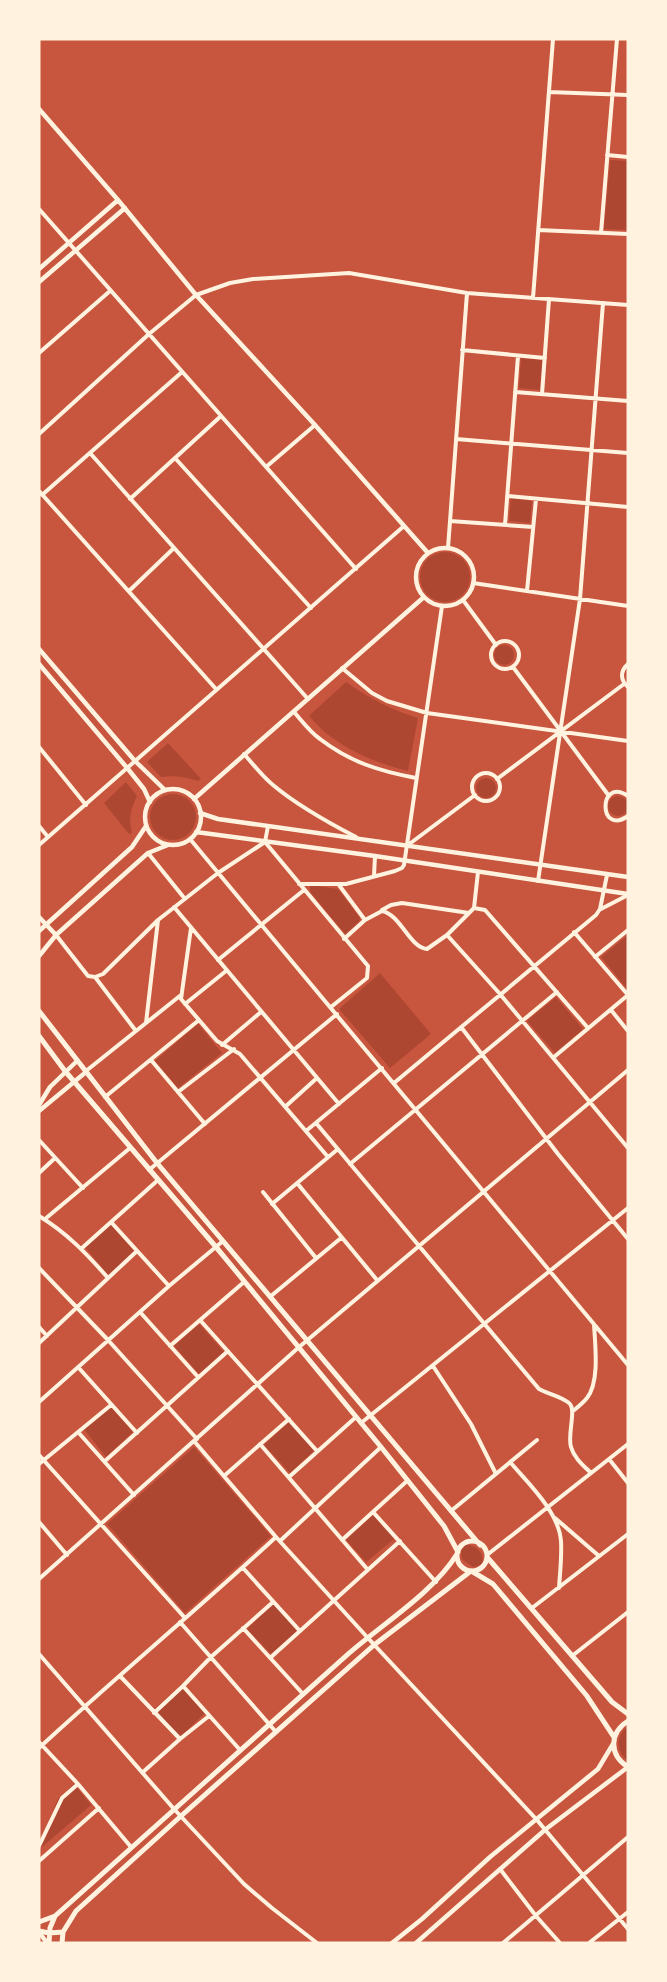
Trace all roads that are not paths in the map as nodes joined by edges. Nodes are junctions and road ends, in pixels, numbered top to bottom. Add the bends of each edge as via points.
1 (553, 39) edge
2 (617, 39) edge
3 (549, 92) junction
4 (612, 94) junction
5 (628, 95) edge
6 (39, 109) edge
7 (607, 155) junction
8 (628, 157) edge
9 (118, 200) junction
10 (124, 208) junction
11 (39, 209) edge
12 (538, 230) junction
13 (601, 233) junction
14 (628, 234) edge
15 (69, 243) junction
16 (75, 250) junction
17 (39, 269) edge
18 (39, 282) edge
19 (110, 291) junction
20 (467, 293) junction
21 (196, 295) junction
22 (533, 298) junction
23 (549, 299) junction
24 (603, 303) junction
25 (628, 305) edge
26 (149, 334) junction
27 (462, 350) junction
28 (39, 353) edge
29 (518, 356) junction
30 (545, 358) junction
31 (182, 372) junction
32 (515, 392) junction
33 (542, 394) junction
34 (595, 398) junction
35 (628, 401) edge
36 (221, 416) junction
37 (315, 425) junction
38 (39, 434) edge
39 (456, 439) junction
40 (511, 444) junction
41 (591, 450) junction
42 (90, 453) junction
43 (628, 453) edge
44 (175, 458) junction
45 (266, 467) junction
46 (41, 493) edge
47 (507, 496) junction
48 (130, 499) junction
49 (536, 499) junction
50 (588, 504) junction
51 (628, 507) edge
52 (450, 521) junction
53 (505, 525) junction
54 (404, 526) junction
55 (533, 527) junction
56 (174, 548) junction
57 (448, 548) junction
58 (428, 554) junction
59 (356, 569) junction
60 (473, 583) junction
61 (129, 591) junction
62 (526, 591) junction
63 (424, 597) junction
64 (580, 599) junction
65 (463, 600) junction
66 (442, 606) junction
67 (628, 606) edge
68 (311, 608) junction
69 (496, 645) junction
70 (39, 649) edge
71 (264, 649) junction
72 (39, 664) edge
73 (628, 664) edge
74 (513, 667) junction
75 (342, 669) junction
76 (626, 686) edge
77 (216, 690) junction
78 (308, 699) junction
79 (294, 712) junction
80 (427, 713) junction
81 (561, 731) junction
82 (628, 741) edge
83 (39, 747) edge
84 (244, 754) junction
85 (135, 761) junction
86 (128, 769) junction
87 (416, 778) junction
88 (497, 779) junction
89 (165, 790) junction
90 (475, 795) junction
91 (609, 796) junction
92 (628, 796) edge
93 (194, 799) junction
94 (150, 801) junction
95 (86, 805) junction
96 (200, 813) junction
97 (628, 817) edge
98 (39, 826) edge
99 (146, 826) junction
100 (268, 826) junction
101 (196, 832) junction
102 (48, 837) junction
103 (190, 839) junction
104 (360, 839) junction
105 (265, 842) junction
106 (39, 845) edge
107 (169, 845) junction
108 (407, 846) junction
109 (148, 853) junction
110 (375, 856) junction
111 (405, 861) junction
112 (540, 865) junction
113 (478, 872) junction
114 (218, 873) junction
115 (607, 875) junction
116 (374, 876) junction
117 (628, 877) edge
118 (538, 882) junction
119 (299, 884) junction
120 (339, 885) junction
121 (304, 890) junction
122 (603, 891) junction
123 (628, 895) edge
124 (185, 899) junction
125 (174, 907) junction
126 (474, 908) junction
127 (600, 909) junction
128 (382, 911) junction
129 (469, 913) junction
130 (39, 917) edge
131 (158, 920) junction
132 (365, 920) junction
133 (45, 925) junction
134 (262, 925) junction
135 (191, 928) junction
136 (628, 930) edge
137 (39, 931) edge
138 (574, 932) junction
139 (56, 935) junction
140 (447, 935) junction
141 (344, 939) junction
142 (39, 956) edge
143 (595, 957) junction
144 (218, 960) junction
145 (534, 965) junction
146 (226, 970) junction
147 (95, 977) junction
148 (557, 992) junction
149 (500, 994) junction
150 (182, 995) junction
151 (628, 995) edge
152 (185, 1004) junction
153 (331, 1007) junction
154 (611, 1010) junction
155 (39, 1011) edge
156 (261, 1012) junction
157 (337, 1014) junction
158 (199, 1020) junction
159 (523, 1021) junction
160 (146, 1023) junction
161 (461, 1027) junction
162 (588, 1028) junction
163 (136, 1031) junction
164 (628, 1031) edge
165 (39, 1036) edge
166 (222, 1045) junction
167 (234, 1049) junction
168 (293, 1051) junction
169 (483, 1054) junction
170 (554, 1058) junction
171 (151, 1060) junction
172 (77, 1061) junction
173 (382, 1068) junction
174 (628, 1070) edge
175 (65, 1071) junction
176 (86, 1072) junction
177 (260, 1078) junction
178 (317, 1078) junction
179 (74, 1081) junction
180 (394, 1083) junction
181 (178, 1092) junction
182 (105, 1097) junction
183 (590, 1101) junction
184 (339, 1104) junction
185 (39, 1105) edge
186 (286, 1106) junction
187 (416, 1109) junction
188 (39, 1111) edge
189 (316, 1123) junction
190 (205, 1124) junction
191 (306, 1131) junction
192 (548, 1138) junction
193 (39, 1140) edge
194 (628, 1147) edge
195 (130, 1148) junction
196 (338, 1149) junction
197 (328, 1157) junction
198 (55, 1158) junction
199 (158, 1163) junction
200 (350, 1164) junction
201 (149, 1170) junction
202 (39, 1173) edge
203 (158, 1180) junction
204 (297, 1183) junction
205 (84, 1188) junction
206 (484, 1190) junction
207 (263, 1192) dead end
208 (272, 1204) junction
209 (628, 1208) edge
210 (39, 1216) edge
211 (45, 1220) junction
212 (613, 1220) junction
213 (111, 1222) junction
214 (341, 1238) junction
215 (628, 1239) edge
216 (224, 1241) junction
217 (419, 1245) junction
218 (216, 1247) junction
219 (82, 1248) junction
220 (137, 1251) junction
221 (316, 1258) junction
222 (39, 1268) edge
223 (550, 1271) junction
224 (108, 1278) junction
225 (377, 1280) junction
226 (244, 1282) junction
227 (169, 1286) junction
228 (271, 1296) junction
229 (77, 1307) junction
230 (140, 1312) junction
231 (200, 1320) junction
232 (594, 1324) junction
233 (484, 1325) junction
234 (39, 1327) edge
235 (47, 1336) junction
236 (108, 1340) junction
237 (308, 1340) junction
238 (39, 1343) edge
239 (170, 1346) junction
240 (298, 1348) junction
241 (228, 1351) junction
242 (628, 1365) edge
243 (433, 1366) junction
244 (78, 1367) junction
245 (198, 1377) junction
246 (258, 1385) junction
247 (39, 1391) edge
248 (44, 1397) junction
249 (39, 1402) edge
250 (111, 1405) junction
251 (166, 1406) junction
252 (573, 1411) junction
253 (371, 1415) junction
254 (356, 1417) junction
255 (289, 1419) junction
256 (361, 1424) junction
257 (78, 1432) junction
258 (137, 1433) junction
259 (196, 1440) junction
260 (537, 1440) dead end
261 (628, 1443) edge
262 (260, 1444) junction
263 (381, 1447) junction
264 (317, 1451) junction
265 (39, 1455) edge
266 (609, 1459) junction
267 (44, 1460) junction
268 (105, 1461) junction
269 (510, 1462) junction
270 (39, 1464) edge
271 (591, 1473) junction
272 (496, 1474) junction
273 (225, 1476) junction
274 (289, 1477) junction
275 (407, 1481) junction
276 (628, 1483) edge
277 (135, 1495) junction
278 (548, 1507) junction
279 (315, 1508) junction
280 (451, 1511) junction
281 (373, 1512) junction
282 (554, 1518) junction
283 (39, 1522) edge
284 (101, 1524) junction
285 (628, 1534) edge
286 (278, 1539) junction
287 (342, 1540) junction
288 (400, 1541) junction
289 (480, 1545) junction
290 (458, 1553) junction
291 (67, 1555) junction
292 (487, 1556) junction
293 (599, 1556) junction
294 (243, 1568) junction
295 (368, 1570) junction
296 (472, 1571) junction
297 (39, 1579) edge
298 (436, 1582) junction
299 (559, 1588) junction
300 (334, 1600) junction
301 (273, 1602) junction
302 (532, 1608) junction
303 (628, 1612) edge
304 (185, 1618) junction
305 (180, 1622) junction
306 (243, 1628) junction
307 (300, 1631) junction
308 (367, 1638) junction
309 (374, 1645) junction
310 (39, 1654) edge
311 (572, 1656) junction
312 (211, 1657) junction
313 (270, 1658) junction
314 (120, 1676) junction
315 (183, 1686) junction
316 (303, 1694) junction
317 (85, 1705) junction
318 (154, 1713) junction
319 (628, 1714) edge
320 (209, 1716) junction
321 (628, 1721) edge
322 (269, 1724) junction
323 (276, 1732) junction
324 (614, 1737) junction
325 (180, 1739) junction
326 (613, 1744) junction
327 (40, 1745) edge
328 (240, 1750) junction
329 (628, 1767) edge
330 (143, 1772) junction
331 (78, 1784) junction
332 (99, 1808) junction
333 (174, 1809) junction
334 (181, 1816) junction
335 (537, 1820) junction
336 (546, 1829) junction
337 (628, 1837) edge
338 (39, 1846) edge
339 (131, 1847) junction
340 (39, 1861) edge
341 (500, 1869) junction
342 (583, 1875) junction
343 (628, 1912) edge
344 (55, 1916) junction
345 (536, 1916) junction
346 (619, 1918) junction
347 (39, 1922) edge
348 (628, 1929) edge
349 (39, 1931) edge
350 (63, 1932) junction
351 (50, 1933) junction
352 (48, 1943) edge
353 (62, 1943) edge
354 (317, 1943) edge
355 (392, 1943) edge
356 (416, 1943) edge
357 (503, 1943) edge
358 (560, 1943) edge
359 (590, 1943) edge

1 - 3 street
2 - 4 street
3 - 4 street
3 - 12 street
4 - 5 street
4 - 7 street
6 - 9 street
7 - 8 street
7 - 13 street
9 - 10 street
9 - 15 street
10 - 16 street
10 - 21 street
11 - 15 street
12 - 13 street
12 - 22 street
13 - 14 street
15 - 16 street
15 - 17 street
16 - 18 street
16 - 19 street
19 - 26 street
19 - 28 street
20 - 21 street via 349,273 253,279
20 - 22 street
20 - 27 street
21 - 26 street
21 - 37 street
22 - 23 street
23 - 24 street
23 - 30 street
24 - 25 street
24 - 34 street
26 - 31 street
26 - 38 street
27 - 29 street
27 - 39 street
29 - 30 street
29 - 32 street
30 - 33 street
31 - 36 street
31 - 42 street
32 - 33 street
32 - 40 street
33 - 34 street
34 - 35 street
34 - 41 street
36 - 44 street
36 - 45 street
37 - 45 street
37 - 54 street
39 - 40 street
39 - 52 street
40 - 41 street
40 - 47 street
41 - 43 street
41 - 50 street
42 - 46 street
42 - 48 street
44 - 48 street
44 - 68 street
45 - 59 street
46 - 61 street
47 - 49 street
47 - 53 street
48 - 56 street
49 - 50 street
49 - 55 street
50 - 51 street
50 - 64 street
52 - 53 street
52 - 57 street
53 - 55 street
54 - 58 street
54 - 59 street
55 - 62 street
56 - 61 street
56 - 71 street
57 - 58 street
57 - 60 street via 466,557
58 - 63 street via 417,572
59 - 68 street
60 - 62 street
60 - 65 street
61 - 77 street
62 - 64 street
63 - 66 street
63 - 75 street
64 - 67 street
64 - 81 street
65 - 66 street
65 - 69 street
66 - 80 street
68 - 71 street
69 - 74 street via 493,662 502,669
69 - 74 street via 506,642 516,646 519,657
70 - 85 street
71 - 77 street
71 - 78 street
72 - 86 street
73 - 76 street via 622,673
74 - 81 street
75 - 78 street
75 - 80 street via 387,701
76 - 81 street
77 - 85 street
78 - 79 street
79 - 84 street
79 - 87 street via 318,738 345,756 381,771
80 - 81 street
80 - 87 street
81 - 82 street
81 - 88 street
81 - 91 street
81 - 112 street
83 - 95 street
84 - 93 street
84 - 104 street via 271,784 331,825
85 - 86 street
85 - 89 street
86 - 94 street
86 - 95 street
87 - 108 street
88 - 90 street via 487,773 480,775 472,784
88 - 90 street via 500,789 494,799 484,801
89 - 93 street via 178,789
89 - 94 street
90 - 108 street
91 - 92 street via 620,792
91 - 97 street via 605,802 607,814 616,820
93 - 96 street
94 - 99 street via 145,813
95 - 102 street
96 - 100 street
96 - 101 street
98 - 102 street
99 - 107 street via 155,838
99 - 133 street via 132,847
100 - 104 street
100 - 105 street
101 - 103 street
101 - 105 street
102 - 106 street
103 - 107 street
103 - 114 street
104 - 108 street
105 - 110 street
105 - 114 street
105 - 119 street
107 - 109 street
108 - 111 street
108 - 112 street
109 - 124 street
109 - 139 street
110 - 111 street
110 - 116 street
111 - 113 street
111 - 116 street via 402,868
112 - 115 street
112 - 118 street
113 - 118 street
113 - 126 street
114 - 124 street
114 - 134 street
115 - 117 street
115 - 122 street
116 - 120 street
118 - 122 street
119 - 120 street
119 - 121 street
120 - 132 street
121 - 134 street
121 - 141 street
122 - 123 street
122 - 127 street
123 - 127 street
124 - 125 street
125 - 131 street
125 - 135 street
126 - 129 street
126 - 145 street via 485,910
127 - 138 street
128 - 129 street via 402,903
128 - 132 street
128 - 140 street via 393,916 423,949
129 - 140 street
130 - 133 street
131 - 147 street
131 - 160 street
132 - 141 street
133 - 137 street
133 - 139 street
134 - 144 street
134 - 153 street
135 - 144 street
135 - 150 street
136 - 143 street
138 - 143 street
138 - 145 street
139 - 142 street
139 - 147 street via 82,971
140 - 149 street
141 - 153 street via 368,966 369,974
143 - 151 street
144 - 146 street
145 - 148 street
145 - 149 street
146 - 152 street
146 - 156 street
147 - 163 street
148 - 159 street
148 - 162 street
149 - 159 street
149 - 161 street
150 - 152 street
150 - 160 street
151 - 154 street
152 - 158 street
153 - 157 street
154 - 162 street
154 - 164 street
155 - 172 main road
156 - 166 street
156 - 168 street
157 - 168 street
157 - 173 street
158 - 166 street
158 - 171 street
159 - 169 street
159 - 170 street
160 - 163 street
161 - 169 street
161 - 180 street
162 - 170 street
163 - 176 street
165 - 175 main road
166 - 167 street
167 - 177 street
167 - 181 street
168 - 177 street
168 - 178 street
169 - 187 street
169 - 192 street
170 - 183 street
171 - 181 street
171 - 182 street
172 - 175 street
172 - 176 main road
173 - 180 street
173 - 184 street
174 - 183 street
175 - 179 main road
175 - 185 street
176 - 179 street
176 - 182 main road
177 - 186 street
177 - 190 street
178 - 184 street
178 - 186 street
179 - 188 street
179 - 195 main road
180 - 187 street
181 - 190 street
182 - 199 main road
183 - 192 street
183 - 194 street
184 - 189 street
186 - 191 street
187 - 200 street
187 - 206 street
189 - 191 street
189 - 196 street
190 - 199 street
191 - 197 street
192 - 206 street
192 - 212 street
193 - 198 street
195 - 201 main road
195 - 205 street
196 - 197 street
196 - 200 street
197 - 204 street
198 - 202 street
198 - 205 street
199 - 201 street
199 - 216 main road
200 - 217 street
201 - 203 main road
203 - 213 street
203 - 218 main road
204 - 208 street
204 - 214 street
205 - 211 street
206 - 217 street
206 - 223 street
207 - 208 street
208 - 221 street
209 - 212 street
210 - 211 street
211 - 219 street
212 - 215 street
212 - 223 street
213 - 219 street
213 - 220 street
214 - 221 street
214 - 225 street
216 - 218 street
216 - 228 main road
217 - 225 street
217 - 233 street
218 - 226 main road
218 - 227 street
219 - 224 street
220 - 224 street
220 - 227 street
221 - 228 street
222 - 229 street
223 - 232 street
223 - 233 street
224 - 229 street
225 - 237 street
226 - 231 street
226 - 240 main road
227 - 230 street
228 - 237 main road
229 - 235 street
229 - 236 street
230 - 236 street
230 - 239 street
231 - 239 street
231 - 241 street
232 - 242 street
232 - 252 street via 592,1388
233 - 243 street
233 - 252 street via 539,1389 568,1402
234 - 235 street
235 - 238 street
236 - 244 street
236 - 251 street
237 - 240 street
237 - 253 main road
239 - 245 street
240 - 246 street
240 - 254 main road
241 - 245 street
241 - 246 street
243 - 253 street
243 - 272 street via 471,1424
244 - 248 street
244 - 250 street
245 - 251 street
246 - 255 street
246 - 259 street
247 - 248 street
248 - 249 street
250 - 257 street
250 - 258 street
251 - 258 street
251 - 259 street
252 - 271 street via 571,1449
253 - 256 street
253 - 280 main road
254 - 256 main road
254 - 264 street
255 - 262 street
255 - 264 street
256 - 263 main road
257 - 267 street
257 - 268 street
258 - 268 street
259 - 273 street
259 - 277 street
260 - 269 street
261 - 266 street
262 - 273 street
262 - 274 street
263 - 275 main road
263 - 279 street
264 - 274 street
265 - 267 street
266 - 271 street
266 - 276 street
267 - 270 street
267 - 284 street
268 - 277 street
269 - 272 street
269 - 278 street
271 - 278 street
272 - 280 street
273 - 286 street
274 - 279 street
275 - 281 street
275 - 290 main road via 444,1526
277 - 284 street
278 - 282 street
278 - 292 street
279 - 286 street
279 - 287 street
280 - 289 main road
281 - 287 street
281 - 288 street
282 - 293 street
282 - 299 street via 561,1539
283 - 291 street
284 - 291 street
284 - 304 street
285 - 293 street
286 - 294 street
286 - 300 street
287 - 295 street
288 - 295 street
288 - 298 street
289 - 290 main road via 466,1542
289 - 292 main road
290 - 296 main road via 463,1566
290 - 298 main road
291 - 297 street
292 - 296 main road via 482,1569
292 - 302 main road
293 - 299 street
294 - 301 street
294 - 304 street
295 - 300 street
296 - 309 main road
296 - 324 main road via 493,1584 580,1687
298 - 308 main road
299 - 302 street
300 - 307 street
300 - 308 street
301 - 306 street
301 - 307 street
302 - 311 main road
303 - 311 street
304 - 305 street
305 - 312 street
305 - 314 street
306 - 312 street
306 - 313 street
307 - 313 street
308 - 309 street
308 - 316 main road
309 - 323 main road
309 - 335 street
310 - 317 street
311 - 319 main road via 612,1702
312 - 315 street
312 - 322 street
313 - 316 street
314 - 317 street
314 - 318 street
315 - 318 street
315 - 320 street
316 - 322 main road
317 - 327 street
317 - 330 street
318 - 325 street
320 - 325 street
320 - 328 street
321 - 324 main road
322 - 323 street
322 - 328 main road
323 - 334 main road
324 - 326 main road
325 - 330 street
326 - 329 main road via 617,1758
326 - 335 street via 598,1768
327 - 331 street
328 - 333 main road
329 - 336 street
330 - 333 street
331 - 332 street
331 - 338 street via 62,1798
332 - 339 street
332 - 340 street
333 - 334 street
333 - 339 main road
334 - 350 main road via 76,1911
334 - 354 street via 244,1884
335 - 336 street
335 - 355 street
336 - 341 street
336 - 342 street
337 - 342 street
339 - 344 main road
341 - 345 street
341 - 356 street
342 - 345 street
342 - 346 street
343 - 346 street
344 - 347 main road
344 - 351 main road
345 - 357 street
345 - 358 street
346 - 348 street
346 - 359 street
349 - 351 main road
349 - 352 street
350 - 351 main road
350 - 353 main road
351 - 352 main road

